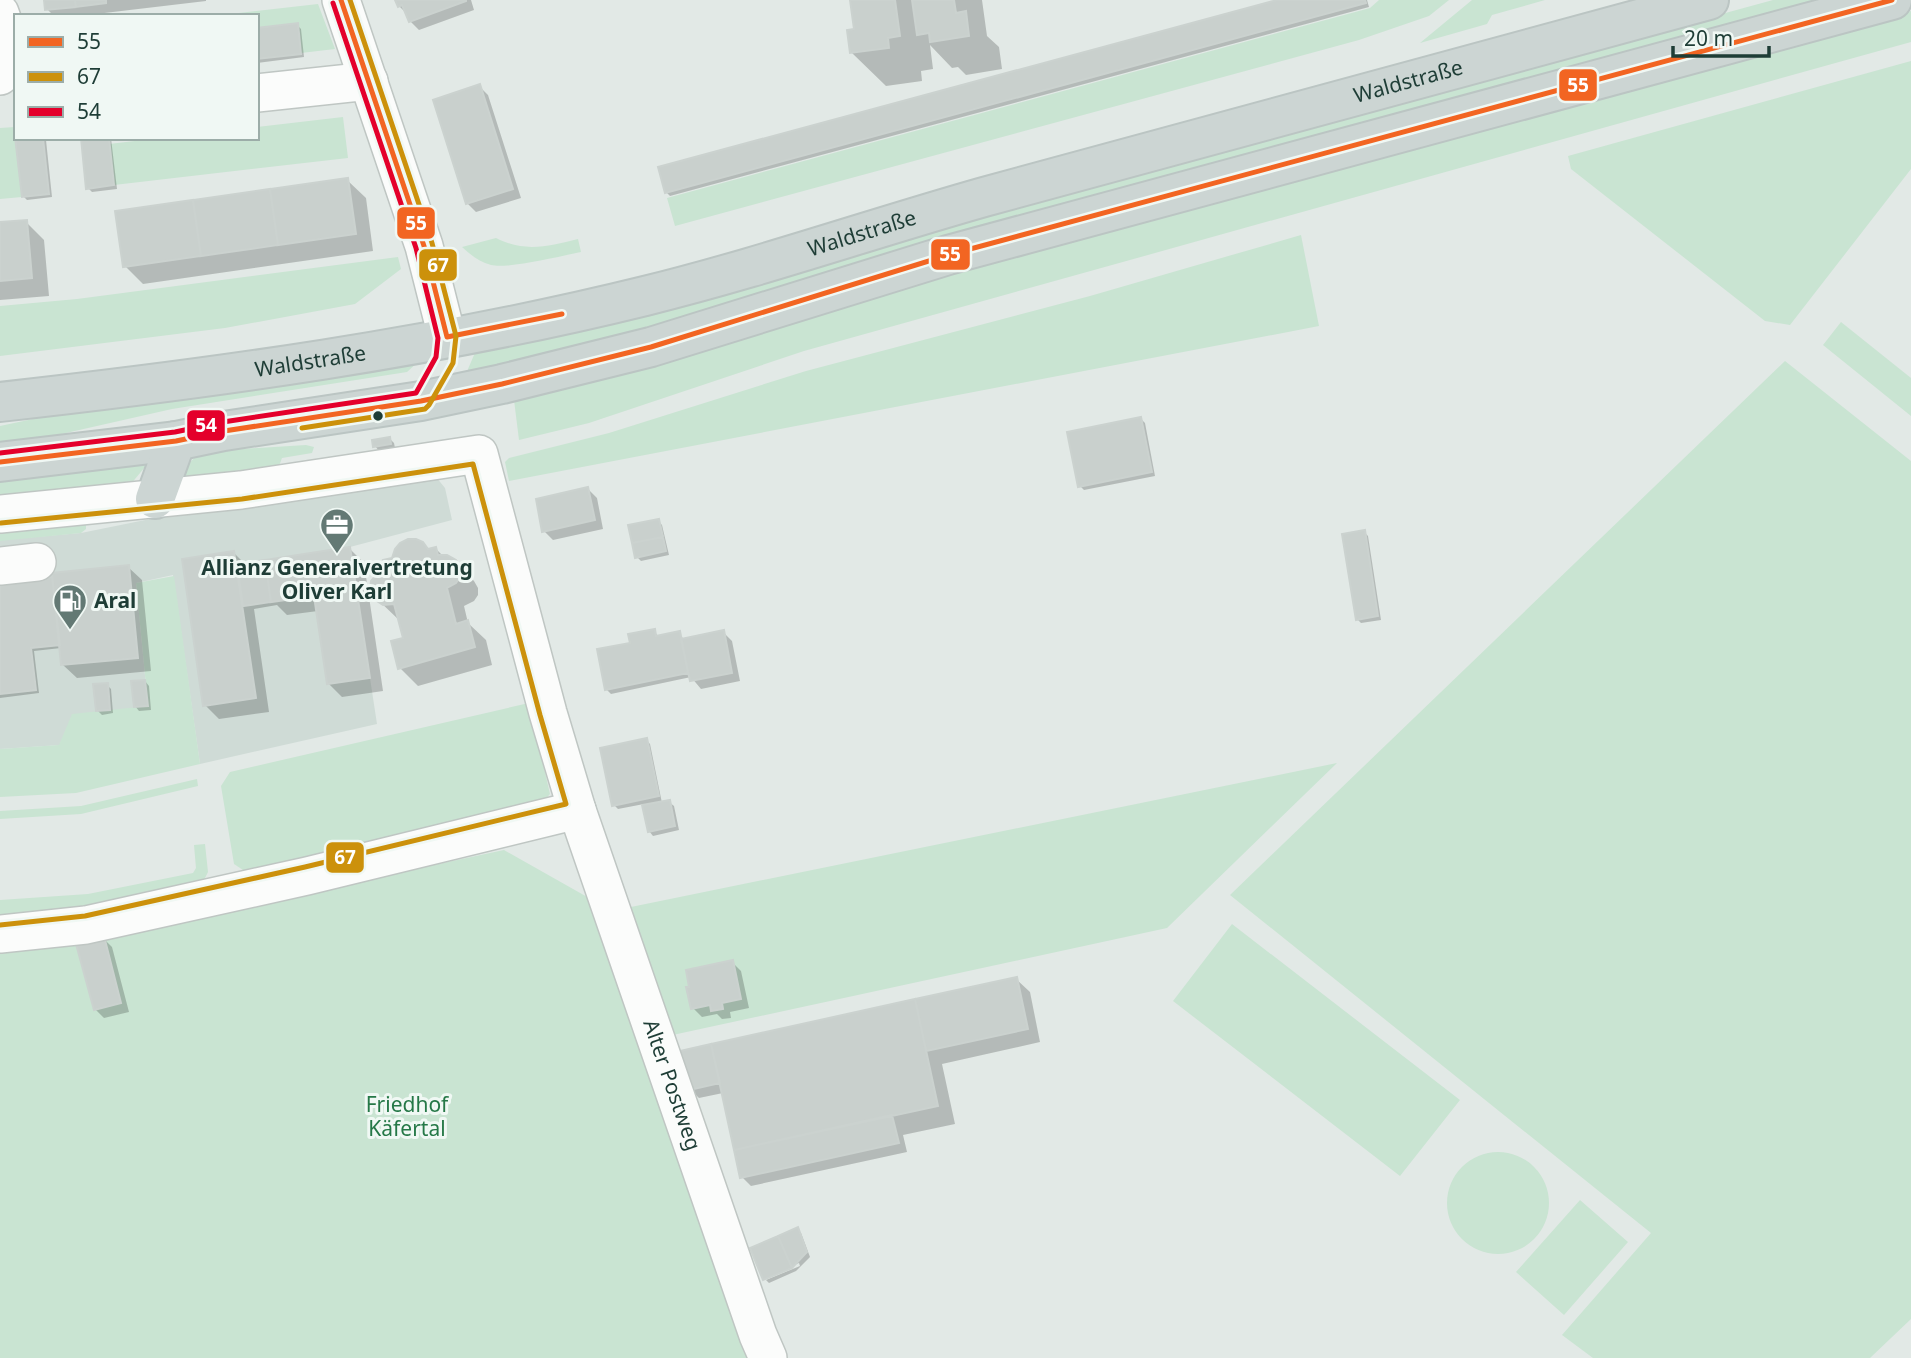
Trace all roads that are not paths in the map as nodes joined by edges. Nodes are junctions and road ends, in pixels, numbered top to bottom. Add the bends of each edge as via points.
1 (341, 0) edge
2 (1709, 0) edge
3 (1892, 0) edge
4 (0, 13) edge
5 (0, 77) edge
6 (369, 81) junction
7 (259, 93) edge
8 (447, 337) junction
9 (421, 401) junction
10 (0, 402) edge
11 (176, 441) junction
12 (0, 462) edge
13 (155, 499) junction
14 (0, 514) edge
15 (37, 562) dead end
16 (0, 566) edge
17 (577, 810) junction
18 (0, 934) edge
19 (768, 1358) edge

1 - 6 street
2 - 8 main road, Waldstraße via 980,198 645,296
3 - 9 main road via 948,255 651,347
4 - 5 street via 8,44
6 - 7 street
6 - 8 street via 424,246
8 - 9 main road via 445,360
8 - 10 main road, Waldstraße via 276,367
9 - 11 main road
11 - 12 main road
11 - 13 main road
13 - 14 street, Alter Postweg
13 - 17 street, Alter Postweg via 479,454
15 - 16 street
17 - 18 street via 86,925
17 - 19 street, Alter Postweg

